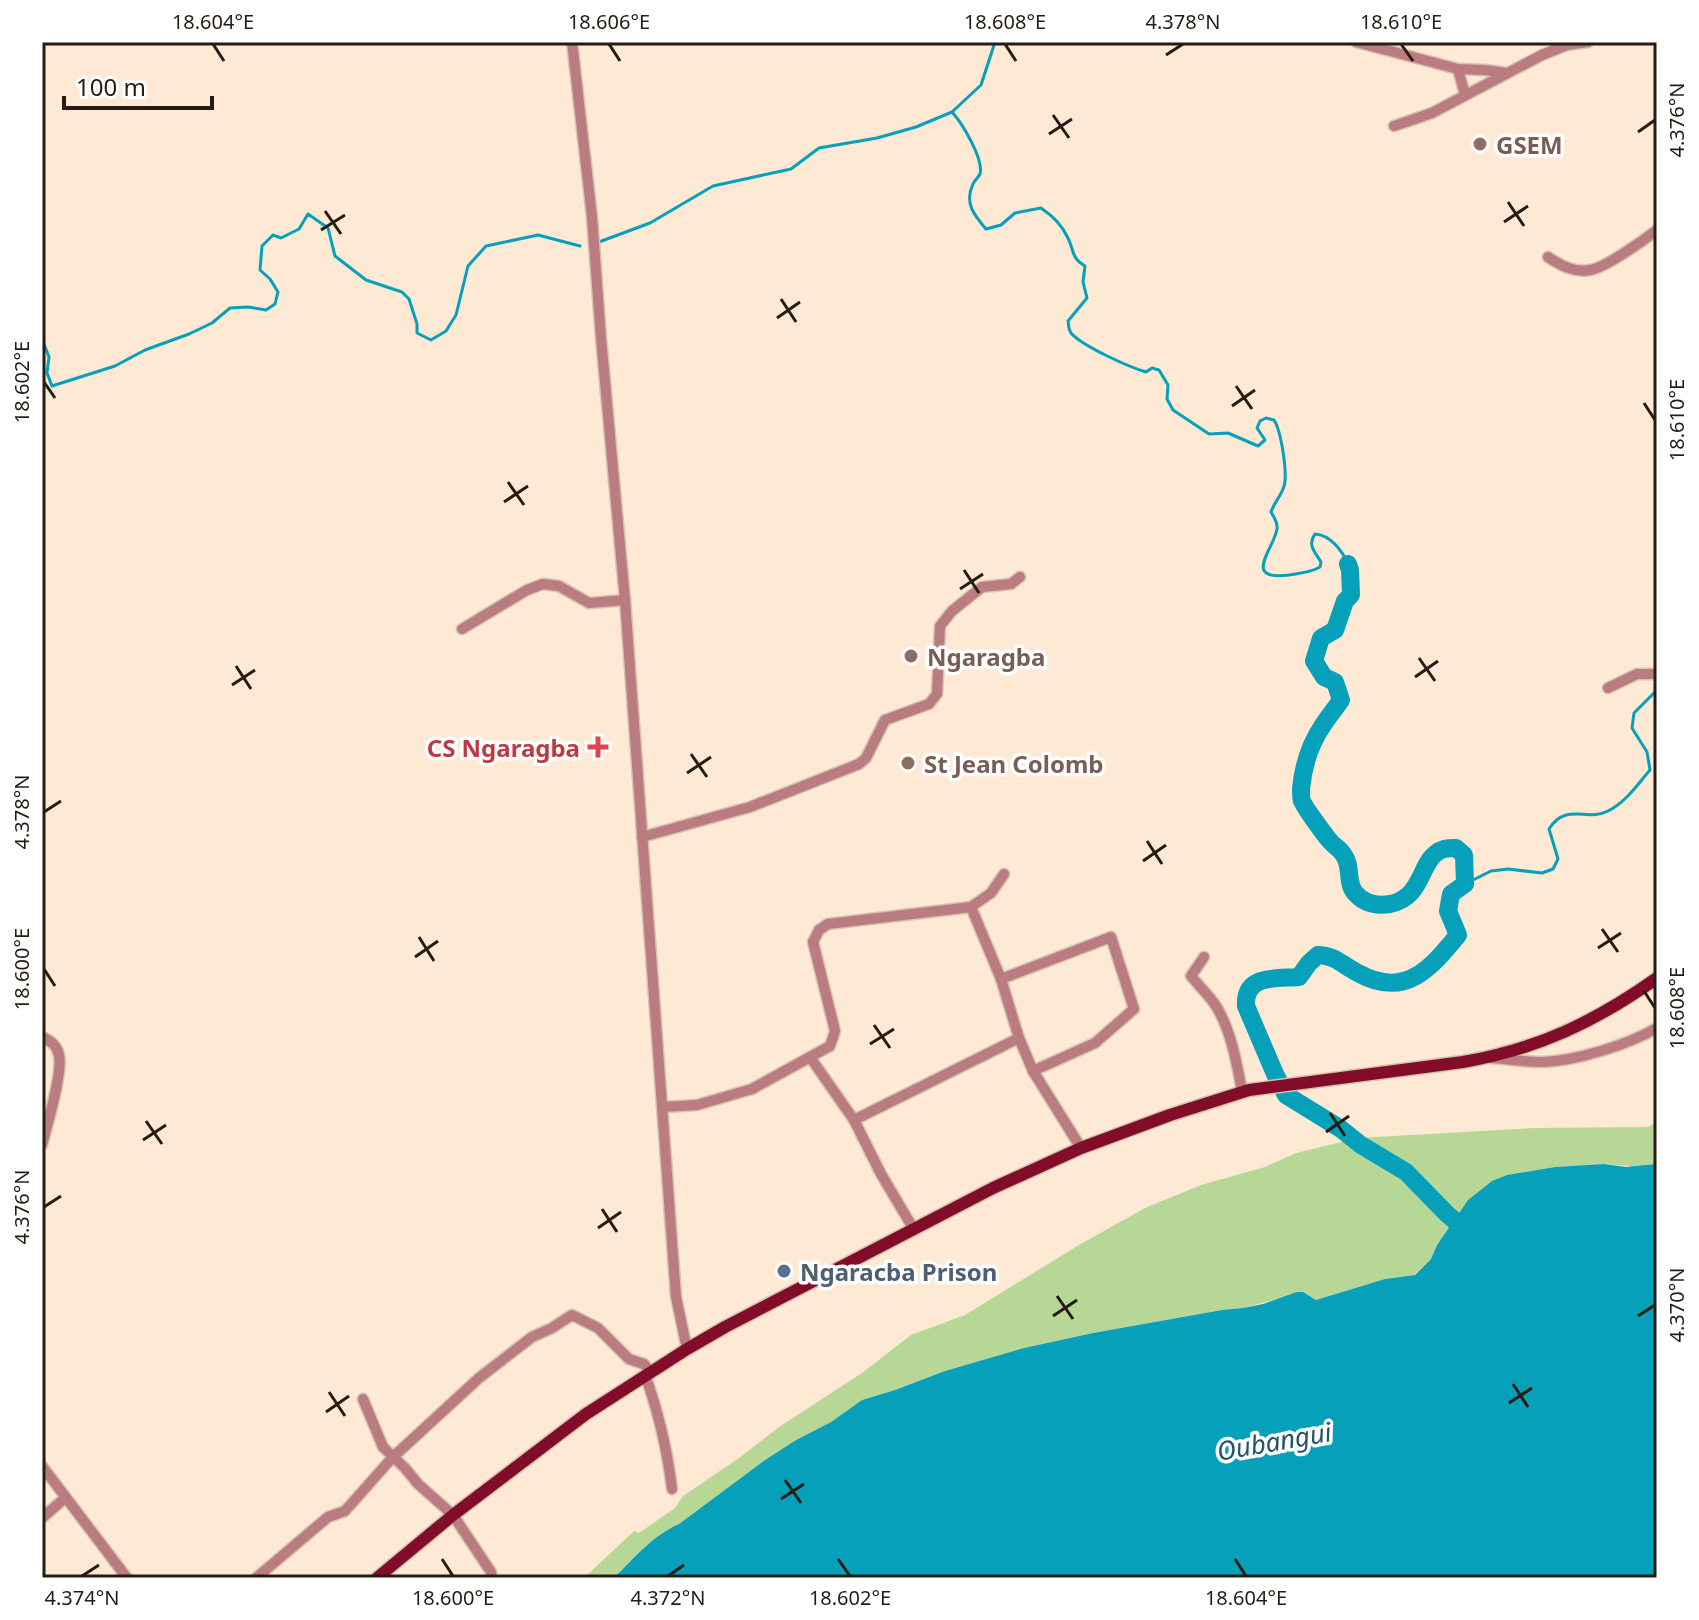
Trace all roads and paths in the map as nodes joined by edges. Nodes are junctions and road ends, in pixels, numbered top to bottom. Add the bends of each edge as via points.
1 (572, 42) edge
2 (1356, 42) edge
3 (1588, 42) edge
4 (1458, 69) junction
5 (1507, 73) junction
6 (1465, 95) junction
7 (1394, 126) dead end
8 (1657, 230) edge
9 (1548, 257) dead end
10 (1020, 577) dead end
11 (625, 600) junction
12 (462, 629) dead end
13 (1657, 674) edge
14 (1608, 688) dead end
15 (642, 837) junction
16 (1004, 874) dead end
17 (971, 907) junction
18 (1204, 957) dead end
19 (1657, 978) edge
20 (1001, 979) junction
21 (1657, 1028) edge
22 (42, 1037) edge
23 (1019, 1038) junction
24 (810, 1057) junction
25 (1489, 1058) junction
26 (1033, 1071) junction
27 (1245, 1091) junction
28 (663, 1107) junction
29 (854, 1120) junction
30 (42, 1145) edge
31 (1081, 1148) junction
32 (913, 1228) junction
33 (687, 1349) junction
34 (648, 1374) junction
35 (363, 1399) dead end
36 (392, 1458) junction
37 (42, 1466) edge
38 (672, 1489) dead end
39 (65, 1498) junction
40 (453, 1515) junction
41 (42, 1518) edge
42 (127, 1578) edge
43 (256, 1578) edge
44 (377, 1578) edge
45 (492, 1578) edge

1 - 11 street
2 - 4 street
3 - 5 street via 1567,45
4 - 5 street
4 - 6 street
5 - 6 street
6 - 7 street
8 - 9 street via 1592,271 1562,266
10 - 15 street via 1011,584 982,587 952,611 940,626 937,694 929,704 885,720 859,764 750,807
11 - 12 street via 589,603 559,586 543,584
11 - 15 street
13 - 14 street via 1637,674
15 - 28 street
16 - 17 street via 991,893
17 - 20 street
17 - 24 street via 828,924 819,930 813,942 835,1031 830,1046
18 - 27 street via 1191,976 1221,1016
19 - 25 main road via 1577,1028
20 - 23 street
20 - 26 street via 1111,937 1134,1009 1095,1043
21 - 25 street via 1583,1055 1543,1062
22 - 30 street via 59,1055
23 - 26 street
23 - 29 street
24 - 28 street via 752,1089 697,1105
24 - 29 street
25 - 27 main road
26 - 31 street
27 - 31 main road
28 - 33 street via 676,1297
29 - 32 street
31 - 32 main road
32 - 33 main road
33 - 34 main road
34 - 36 street via 644,1364 629,1359 598,1328 572,1315 532,1337 479,1378
34 - 38 street
34 - 40 main road
35 - 36 street
36 - 40 street
36 - 43 street via 345,1511 328,1517
37 - 39 street
39 - 41 street
39 - 42 street
40 - 44 main road
40 - 45 street

